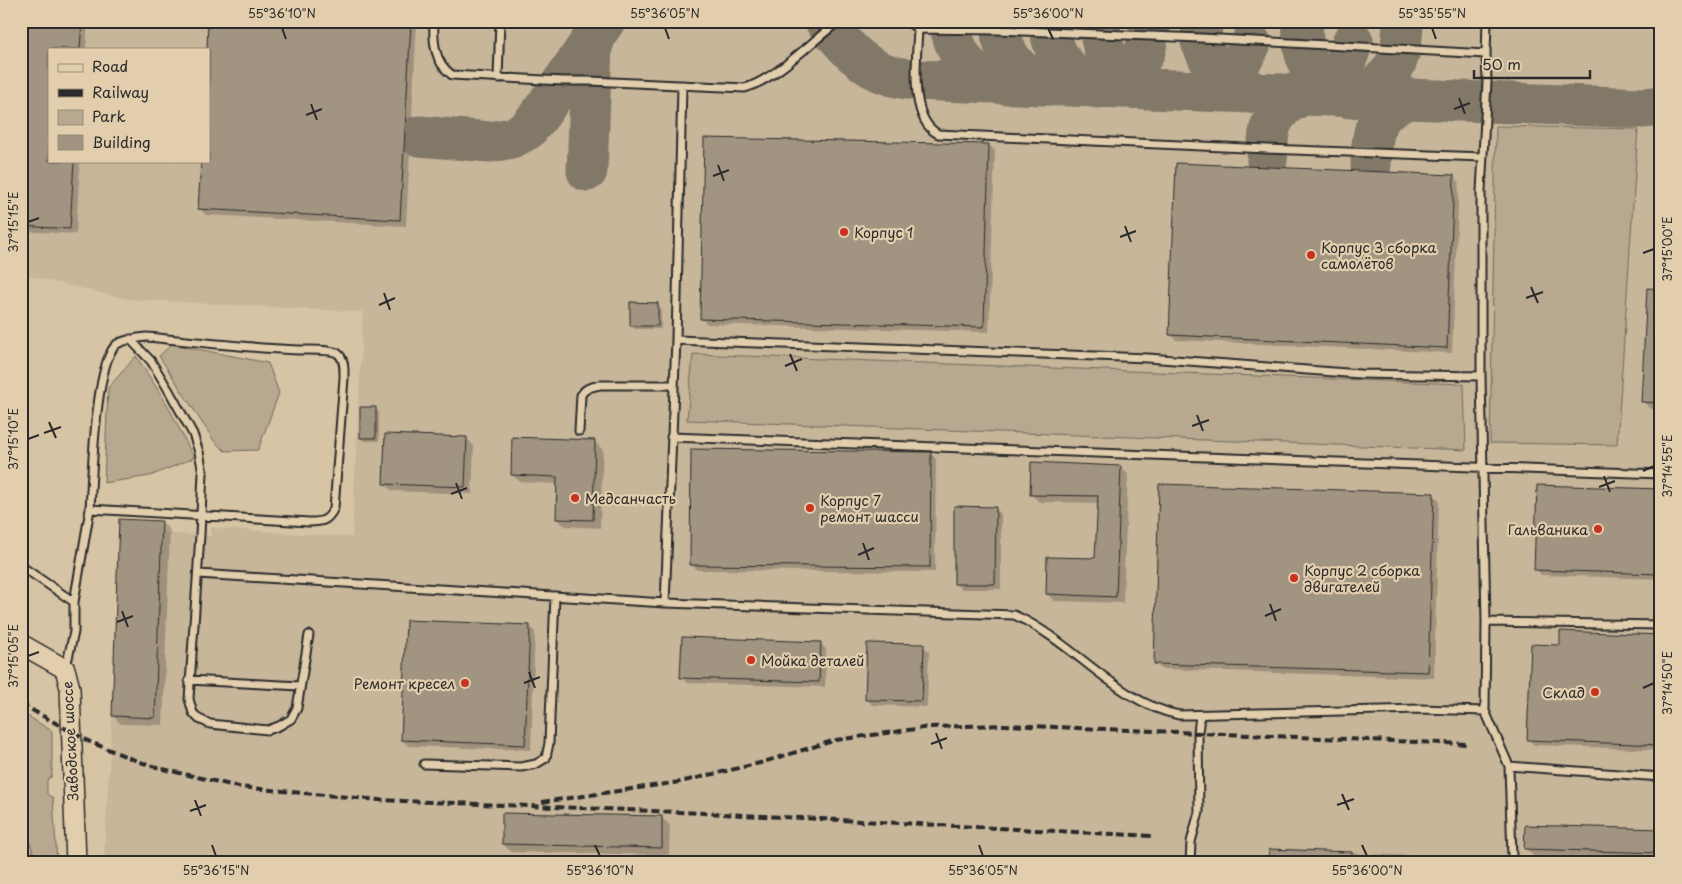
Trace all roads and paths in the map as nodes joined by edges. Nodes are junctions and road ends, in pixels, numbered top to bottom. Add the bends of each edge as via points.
1 (434, 21) edge
2 (500, 21) edge
3 (839, 21) edge
4 (907, 21) edge
5 (1487, 21) edge
6 (918, 29) junction
7 (1486, 54) junction
8 (498, 78) junction
9 (682, 85) junction
10 (1483, 157) junction
11 (130, 339) junction
12 (676, 340) junction
13 (1482, 376) junction
14 (674, 385) junction
15 (579, 431) dead end
16 (671, 437) junction
17 (1484, 468) junction
18 (1661, 474) edge
19 (90, 509) junction
20 (201, 516) junction
21 (21, 566) edge
22 (198, 574) junction
23 (555, 596) junction
24 (74, 602) junction
25 (665, 603) junction
26 (1486, 622) junction
27 (1661, 624) edge
28 (310, 635) dead end
29 (21, 644) edge
30 (65, 669) junction
31 (189, 680) junction
32 (300, 686) junction
33 (1485, 711) junction
34 (1200, 716) junction
35 (424, 764) dead end
36 (1508, 766) junction
37 (1661, 776) edge
38 (76, 863) edge
39 (1190, 863) edge
40 (1515, 863) edge

1 - 8 lane via 436,55 443,68 452,75
2 - 8 lane
3 - 9 lane via 756,85 745,88
4 - 6 lane
5 - 7 lane
6 - 7 lane via 1201,38
6 - 10 lane via 916,80 920,111 930,129 938,134
7 - 10 lane
8 - 9 lane
9 - 12 lane
10 - 13 lane
11 - 19 lane via 116,345 108,358 99,390
11 - 20 lane via 155,368 193,434 203,473
11 - 20 lane via 147,337 262,349 336,352 342,358 344,378 334,508 330,516 321,522 309,522
12 - 13 lane via 1148,358 1360,374
12 - 14 lane
13 - 17 lane
14 - 15 lane via 589,387 582,396
14 - 16 lane
16 - 17 lane
16 - 25 lane
17 - 18 lane
17 - 26 lane
19 - 20 lane
19 - 24 lane
20 - 22 lane
21 - 24 lane
22 - 23 lane
22 - 31 lane
23 - 25 lane
23 - 35 lane via 546,758 521,767
24 - 30 lane via 74,632
25 - 34 lane via 1014,615 1034,624 1143,703 1165,712
26 - 27 lane
26 - 33 lane
28 - 32 lane
29 - 30 street, Заводское шоссе
30 - 38 street, Заводское шоссе via 70,688
31 - 32 lane
31 - 32 lane via 188,699 199,719 210,724 268,730 291,719 297,708
33 - 34 lane via 1241,712
33 - 36 lane
34 - 39 lane via 1199,812 1191,842
36 - 37 lane
36 - 40 lane via 1512,857

